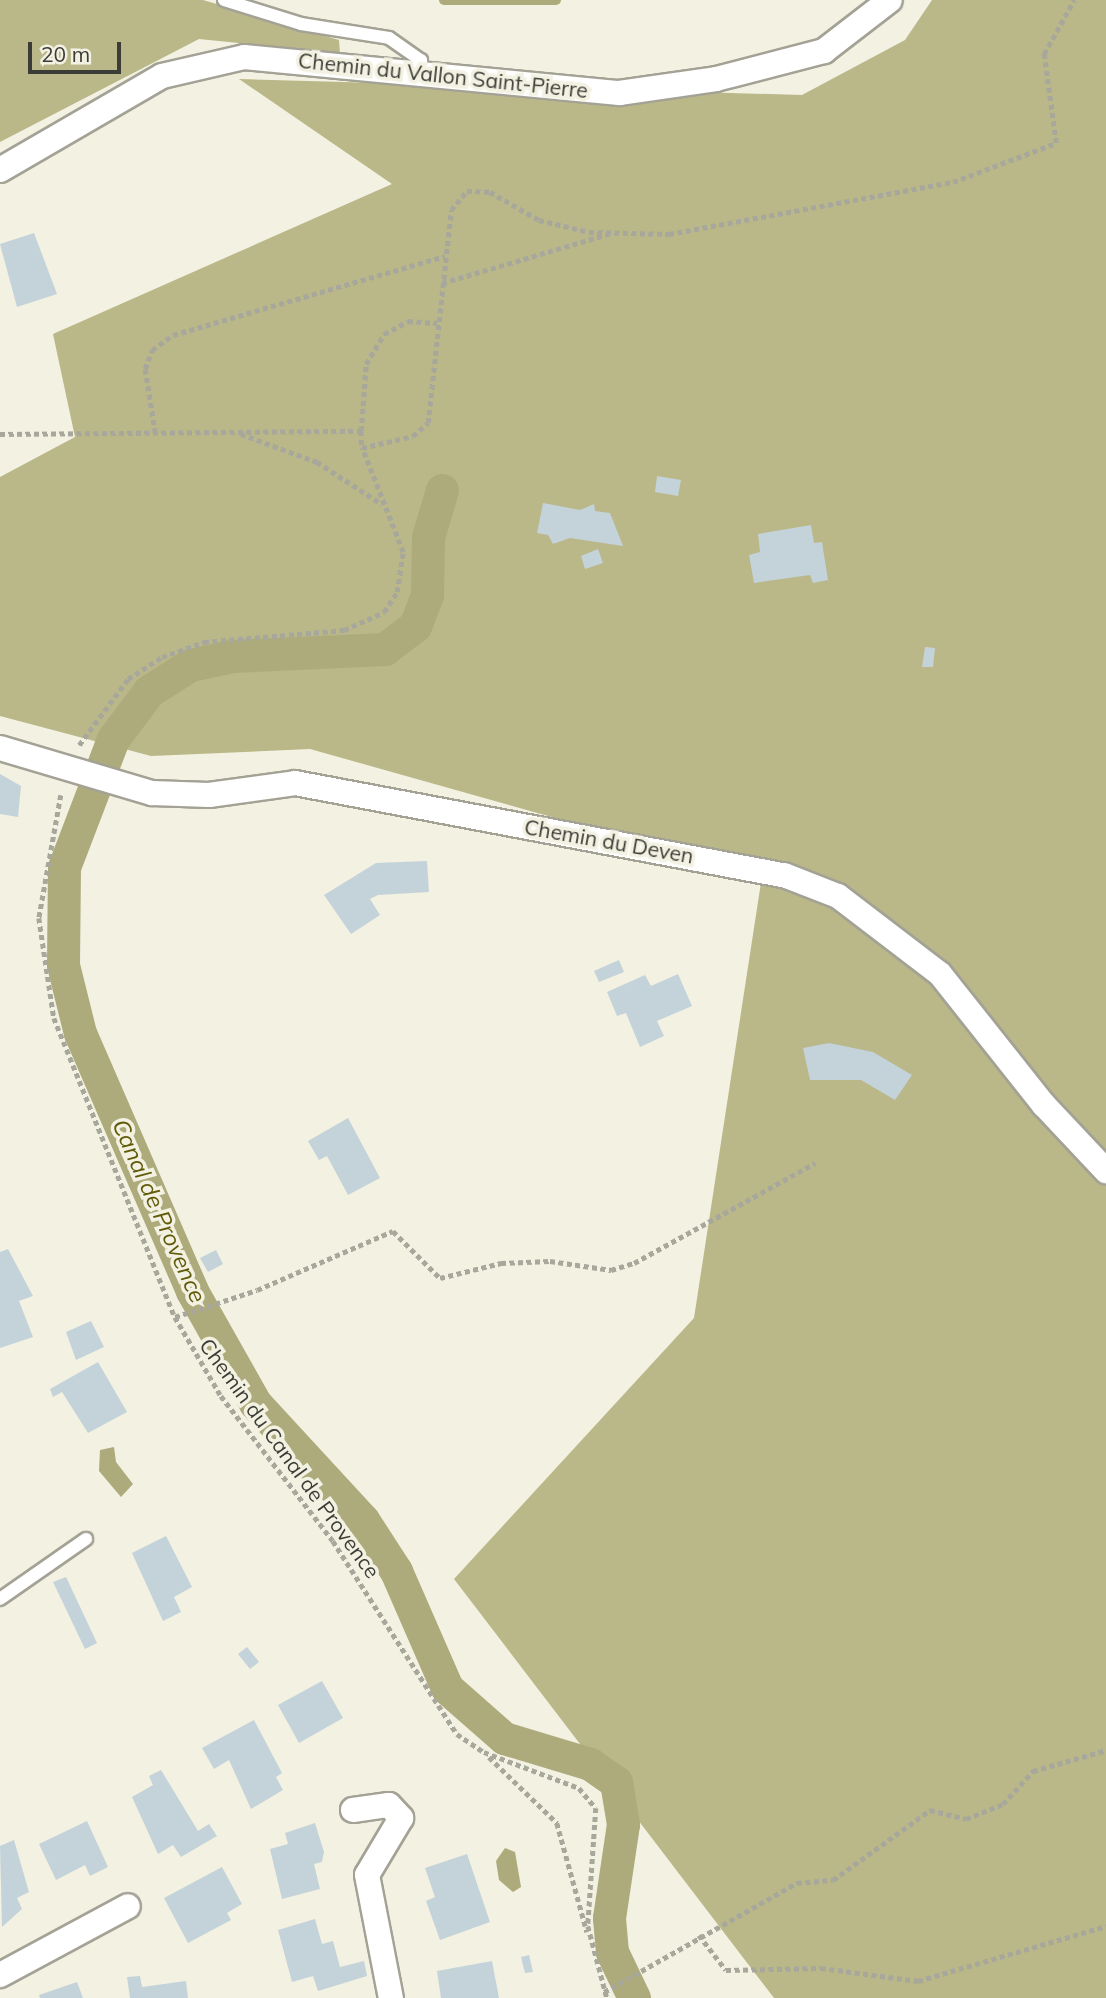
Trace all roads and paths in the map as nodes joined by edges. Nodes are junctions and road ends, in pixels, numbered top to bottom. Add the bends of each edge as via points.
1 (224, 0) edge
2 (890, 0) edge
3 (1074, 0) edge
4 (421, 72) junction
5 (0, 170) edge
6 (617, 232) junction
7 (445, 256) junction
8 (442, 283) junction
9 (437, 323) junction
10 (361, 432) junction
11 (155, 433) junction
12 (237, 433) junction
13 (0, 434) edge
14 (362, 448) junction
15 (383, 505) junction
16 (0, 748) edge
17 (75, 768) junction
18 (815, 1163) dead end
19 (1106, 1171) edge
20 (175, 1317) junction
21 (86, 1539) dead end
22 (0, 1599) edge
23 (1106, 1750) edge
24 (484, 1752) junction
25 (353, 1810) dead end
26 (128, 1906) dead end
27 (1106, 1926) edge
28 (699, 1935) junction
29 (590, 1939) junction
30 (0, 1975) edge
31 (604, 1992) junction
32 (391, 1998) edge
33 (607, 1998) edge

1 - 4 lane via 301,24 389,38 421,60
2 - 4 street, Chemin du Vallon Saint-Pierre via 824,51 716,79 619,93
3 - 6 path via 1044,54 1056,143 953,182 669,234
4 - 5 street, Chemin du Vallon Saint-Pierre via 244,57 151,82
6 - 7 path via 539,220 490,192 467,191 451,210
6 - 8 path
7 - 8 path
7 - 11 path via 173,335 152,350 145,369
8 - 9 path
9 - 10 path, Chemin du Canal de Provence via 408,321 384,334 366,364
9 - 14 path via 428,422 413,436
10 - 12 path
10 - 14 path, Chemin du Canal de Provence
11 - 12 path
11 - 13 path
12 - 15 path via 317,462
14 - 15 path, Chemin du Canal de Provence
15 - 17 path, Chemin du Canal de Provence via 404,569 384,612 344,630 204,642 162,657 106,703
16 - 17 street, Chemin du Deven
17 - 19 street, Chemin du Deven via 152,793 209,795 295,783 398,797 561,836 795,879 838,896 940,974 1044,1105
17 - 20 path, Chemin du Canal de Provence via 44,867 38,918 44,970 66,1058
18 - 20 path via 634,1263 611,1270 550,1261 501,1263 440,1278 393,1231 257,1290 205,1302
20 - 24 path, Chemin du Canal de Provence via 221,1396 358,1577 429,1698 457,1734
21 - 22 lane
23 - 28 path via 1033,1771 1003,1804 966,1819 930,1810 833,1880 797,1883
24 - 29 path via 557,1823
24 - 29 path, Chemin du Canal de Provence via 579,1788 596,1808
25 - 32 street via 389,1805 401,1818 367,1875
26 - 30 street
27 - 28 path via 918,1981 821,1968 726,1970
28 - 31 path via 636,1977
29 - 31 path, Chemin du Canal de Provence
31 - 33 path, Chemin du Canal de Provence

